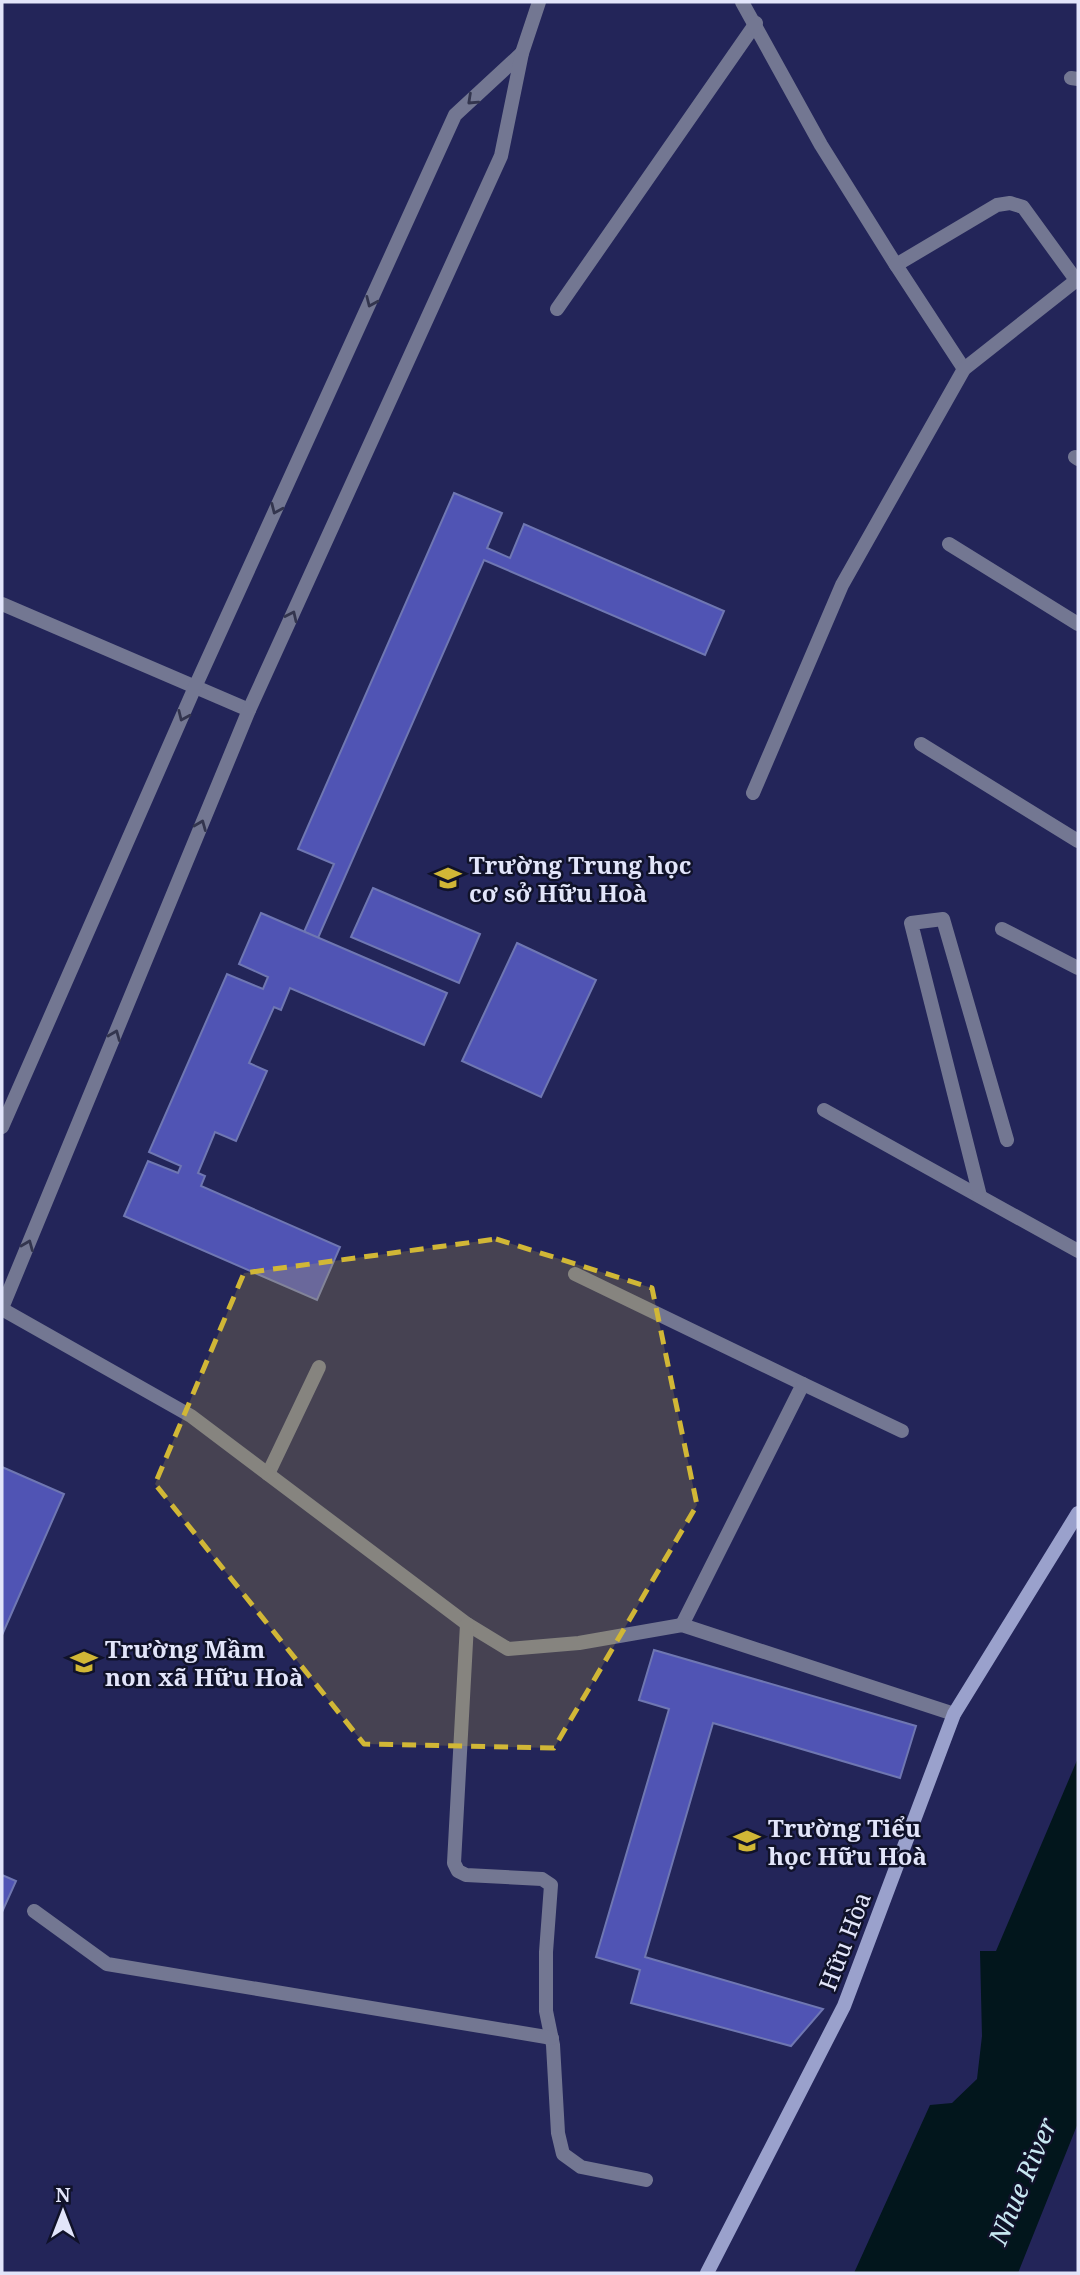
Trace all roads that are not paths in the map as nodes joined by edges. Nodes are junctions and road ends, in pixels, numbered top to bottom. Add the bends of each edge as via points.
1 (539, 2) edge
2 (742, 2) edge
3 (756, 23) junction
4 (522, 53) junction
5 (897, 265) junction
6 (1077, 280) edge
7 (556, 309) dead end
8 (964, 369) junction
9 (949, 544) dead end
10 (2, 604) edge
11 (1078, 624) edge
12 (195, 687) junction
13 (249, 710) junction
14 (921, 744) dead end
15 (753, 793) dead end
16 (1078, 841) edge
17 (1002, 929) dead end
18 (1078, 968) edge
19 (824, 1110) dead end
20 (2, 1127) edge
21 (1007, 1140) dead end
22 (980, 1196) junction
23 (1078, 1251) edge
24 (575, 1274) dead end
25 (2, 1309) edge
26 (319, 1367) dead end
27 (803, 1384) junction
28 (902, 1431) dead end
29 (268, 1474) junction
30 (1078, 1513) edge
31 (467, 1624) junction
32 (682, 1625) junction
33 (954, 1714) junction
34 (34, 1911) dead end
35 (552, 2038) junction
36 (646, 2180) dead end
37 (707, 2273) edge

1 - 4 street
2 - 3 street
3 - 5 street via 821,145
3 - 7 street
4 -> 12 street via 456,116
13 -> 4 street via 502,156
5 - 6 street via 997,205 1010,203 1023,207
5 - 8 street
6 - 8 street
8 - 15 street via 842,585
9 - 11 street
10 - 12 street
12 - 13 street
12 -> 20 street
25 -> 13 street
14 - 16 street
17 - 18 street
19 - 22 street
21 - 22 street via 943,919 911,923
22 - 23 street
24 - 27 street
25 - 29 street via 191,1416
26 - 29 street
27 - 28 street
27 - 32 street
29 - 31 street
30 - 33 street, Hữu Hòa
31 - 32 street via 508,1649 579,1643
31 - 35 street via 454,1863 466,1875 542,1879 551,1885 546,2011
32 - 33 street
33 - 37 street, Hữu Hòa via 844,2006
34 - 35 street via 107,1964
35 - 36 street via 558,2133 564,2154 581,2167

